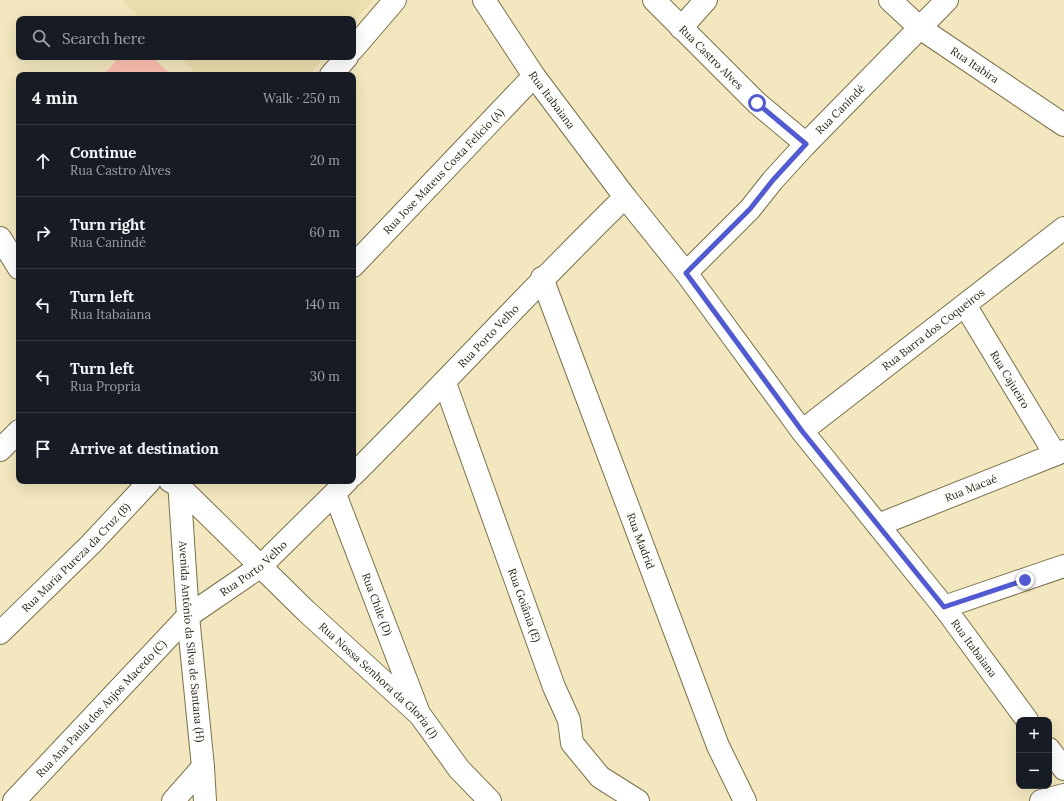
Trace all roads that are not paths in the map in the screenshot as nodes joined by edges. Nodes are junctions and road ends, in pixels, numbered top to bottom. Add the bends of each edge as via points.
1 (395, 0) edge
2 (484, 0) edge
3 (654, 0) edge
4 (706, 0) edge
5 (890, 0) edge
6 (947, 0) edge
7 (681, 28) junction
8 (920, 28) junction
9 (356, 46) edge
10 (344, 60) edge
11 (334, 72) edge
12 (534, 76) junction
13 (1064, 125) edge
14 (806, 144) junction
15 (625, 197) junction
16 (1064, 228) edge
17 (0, 238) edge
18 (16, 263) edge
19 (356, 263) edge
20 (686, 273) junction
21 (542, 278) junction
22 (965, 305) junction
23 (445, 383) junction
24 (802, 431) junction
25 (16, 434) edge
26 (0, 450) edge
27 (1060, 452) edge
28 (356, 472) edge
29 (147, 484) edge
30 (176, 484) edge
31 (177, 484) edge
32 (341, 487) edge
33 (878, 525) junction
34 (261, 566) junction
35 (1064, 566) edge
36 (944, 607) junction
37 (188, 616) junction
38 (0, 633) edge
39 (420, 715) junction
40 (1025, 717) edge
41 (1052, 753) edge
42 (203, 767) junction
43 (1064, 770) edge
44 (1064, 795) edge
45 (14, 801) edge
46 (173, 801) edge
47 (205, 801) edge
48 (490, 801) edge
49 (638, 801) edge
50 (745, 801) edge
51 (1041, 801) edge

1 - 9 street
2 - 12 street, Rua Itabaiana
3 - 7 street, Rua Castro Alves
4 - 7 street
5 - 8 street, Rua Itabira
6 - 8 street, Rua Canindé
7 - 14 street, Rua Castro Alves via 757,103
8 - 13 street, Rua Itabira
8 - 14 street, Rua Canindé
10 - 11 street
12 - 15 street, Rua Itabaiana
12 - 19 street, Rua Jose Mateus Costa Felício (A)
14 - 20 street, Rua Canindé via 750,209
15 - 20 street, Rua Itabaiana
15 - 21 street, Rua Porto Velho
16 - 22 street, Rua Barra dos Coqueiros
17 - 18 street
20 - 24 street, Rua Itabaiana
21 - 23 street, Rua Porto Velho
21 - 50 street, Rua Madrid via 718,746
22 - 24 street, Rua Barra dos Coqueiros
22 - 27 street, Rua Cajueiro
23 - 28 street, Rua Porto Velho
23 - 49 street, Rua Goiânia (E) via 554,687 569,720 572,743 600,777
24 - 33 street, Rua Itabaiana
25 - 26 street
27 - 33 street, Rua Macaé
29 - 38 street, Rua Maria Pureza da Cruz (B) via 91,544
30 - 37 street, Avenida Antônio da Silva de Santana (H)
31 - 34 street, Rua Nossa Senhora da Gloria (J)
32 - 34 street, Rua Porto Velho
32 - 39 street, Rua Chile (D)
33 - 36 street, Rua Itabaiana
34 - 37 street, Rua Porto Velho
34 - 39 street, Rua Nossa Senhora da Gloria (J) via 306,611
35 - 36 street
36 - 40 street, Rua Itabaiana
37 - 42 street, Avenida Antônio da Silva de Santana (H)
37 - 45 street, Rua Ana Paula dos Anjos Macedo (C)
39 - 48 street, Rua Nossa Senhora da Gloria (J) via 459,768
41 - 43 street
42 - 46 street
42 - 47 street, Avenida Antônio da Silva de Santana (H)
44 - 51 street

